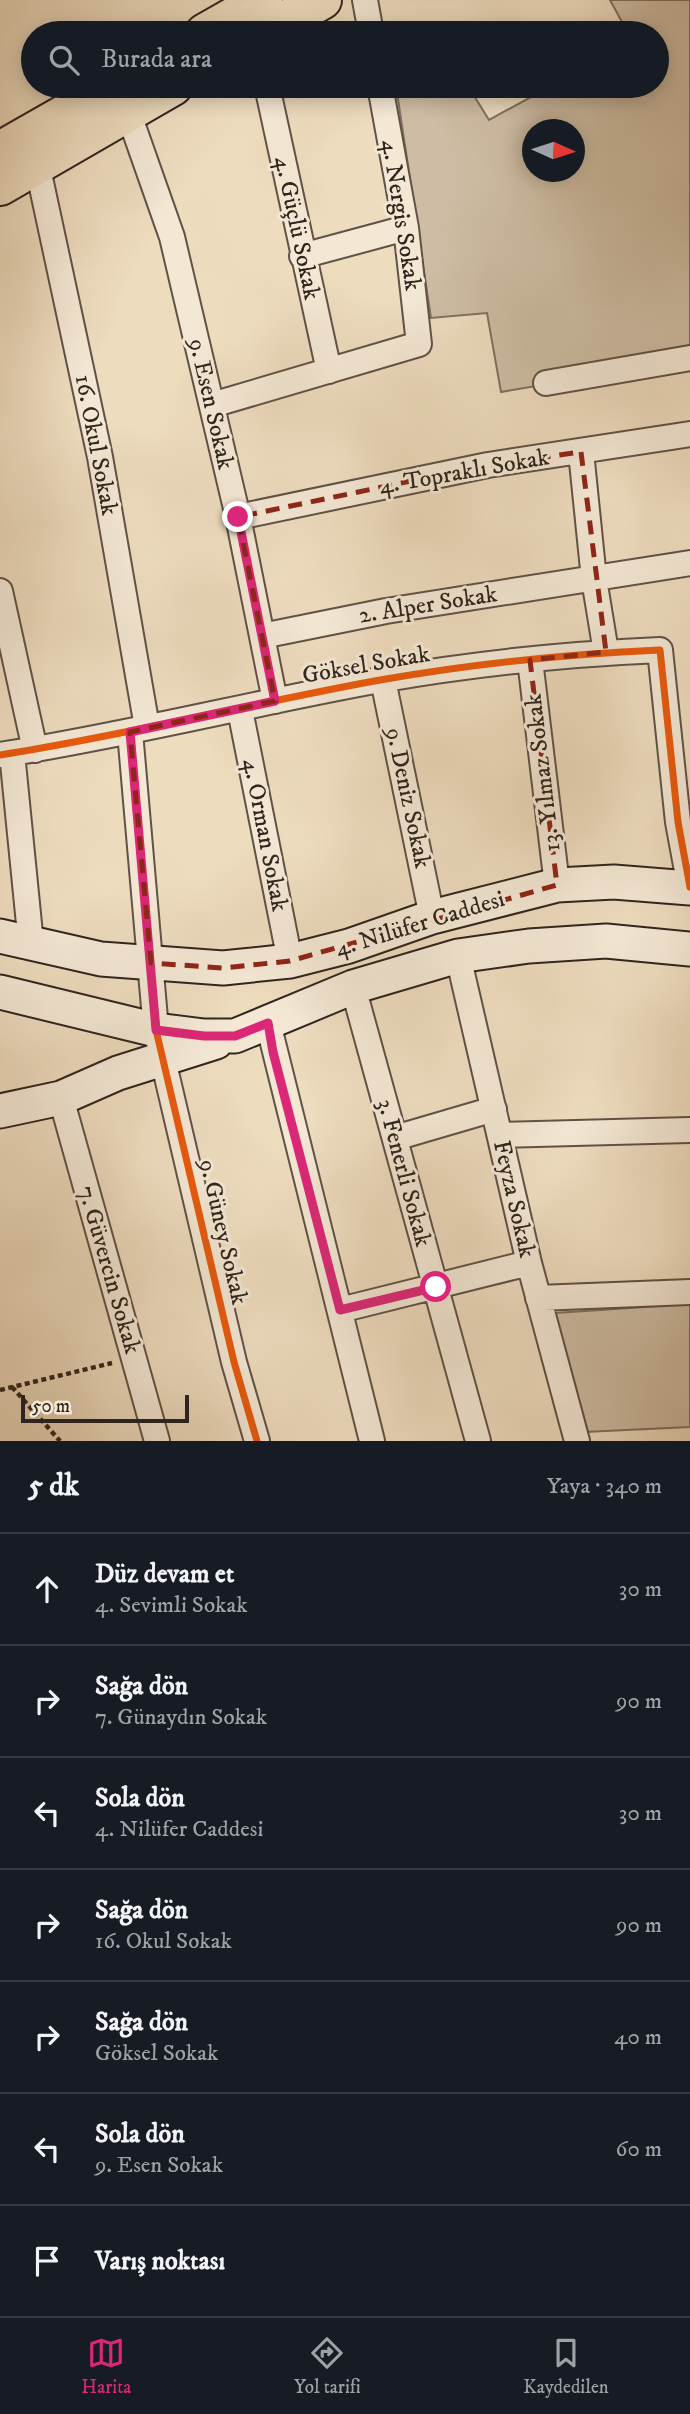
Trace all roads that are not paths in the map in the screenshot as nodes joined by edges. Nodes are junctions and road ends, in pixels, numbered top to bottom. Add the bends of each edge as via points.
1 (263, 0) edge
2 (322, 0) edge
3 (365, 0) edge
4 (226, 21) edge
5 (284, 21) edge
6 (369, 21) edge
7 (269, 98) edge
8 (382, 98) edge
9 (121, 99) edge
10 (0, 151) edge
11 (37, 164) junction
12 (0, 186) edge
13 (406, 228) junction
14 (302, 256) junction
15 (690, 358) edge
16 (329, 371) junction
17 (546, 383) dead end
18 (212, 405) junction
19 (690, 434) edge
20 (581, 452) junction
21 (238, 517) junction
22 (690, 563) edge
23 (594, 579) junction
24 (0, 591) edge
25 (262, 636) junction
26 (606, 652) junction
27 (530, 660) junction
28 (383, 680) junction
29 (275, 701) junction
30 (240, 710) junction
31 (138, 729) junction
32 (16, 753) edge
33 (684, 821) edge
34 (557, 885) junction
35 (690, 888) edge
36 (432, 917) junction
37 (15, 940) edge
38 (690, 949) edge
39 (458, 956) junction
40 (290, 961) junction
41 (151, 963) junction
42 (354, 987) junction
43 (0, 992) edge
44 (268, 1023) junction
45 (169, 1041) junction
46 (61, 1098) junction
47 (494, 1109) junction
48 (0, 1111) edge
49 (690, 1130) edge
50 (500, 1135) junction
51 (395, 1138) junction
52 (529, 1263) junction
53 (436, 1287) junction
54 (690, 1292) edge
55 (538, 1298) junction
56 (340, 1310) junction
57 (157, 1441) edge
58 (257, 1441) edge
59 (372, 1441) edge
60 (478, 1441) edge
61 (577, 1441) edge

1 - 4 main road
2 - 5 main road
3 - 6 street
7 - 14 street, 4. Güçlü Sokak
8 - 13 street, 4. Nergis Sokak
9 - 10 main road
9 - 11 main road
9 - 18 street, 9. Esen Sokak via 172,237
11 - 12 main road
11 - 31 street, 16. Okul Sokak via 100,457
13 - 14 street
13 - 16 street, 4. Nergis Sokak via 419,344
14 - 16 street, 4. Güçlü Sokak
15 - 17 street
16 - 18 street
18 - 21 street, 9. Esen Sokak
19 - 20 street, 4. Topraklı Sokak
20 - 21 street, 4. Topraklı Sokak via 488,465
20 - 23 street
21 - 25 street, 9. Esen Sokak
22 - 23 street, 2. Alper Sokak
23 - 25 street, 2. Alper Sokak via 386,611
23 - 26 street
24 - 32 street
25 - 29 street, 9. Esen Sokak
26 - 27 street, Göksel Sokak
26 - 33 street, Göksel Sokak via 660,650
27 - 28 street, Göksel Sokak
27 - 34 street, 13. Yılmaz Sokak
28 - 29 street, Göksel Sokak
28 - 36 street, 9. Deniz Sokak
29 - 30 street, Göksel Sokak
30 - 31 street, Göksel Sokak
30 - 40 street, 4. Orman Sokak
31 - 32 street, Göksel Sokak
31 - 41 street, 16. Okul Sokak
32 - 37 street
33 - 35 street
34 - 35 main road, 4. Nilüfer Caddesi via 614,882
34 - 36 main road, 4. Nilüfer Caddesi
36 - 40 main road, 4. Nilüfer Caddesi
37 - 41 main road, 4. Nilüfer Caddesi via 101,959
38 - 39 main road, 4. Nilüfer Caddesi via 606,941
39 - 42 main road, 4. Nilüfer Caddesi
39 - 47 street, Feyza Sokak
40 - 41 main road, 4. Nilüfer Caddesi via 223,968
41 - 45 street, 16. Okul Sokak
42 - 44 main road, 4. Nilüfer Caddesi
42 - 51 street, 3. Fenerli Sokak
43 - 45 main road
44 - 45 main road, 4. Nilüfer Caddesi via 235,1036
44 - 56 street
45 - 46 main road, 4. Nilüfer Caddesi via 118,1073
45 - 58 street, 9. Güney Sokak via 234,1362
46 - 48 main road, 4. Nilüfer Caddesi
46 - 57 street, 7. Güvercin Sokak
47 - 50 street, Feyza Sokak
47 - 51 street
49 - 50 street
50 - 52 street, Feyza Sokak
51 - 53 street, 3. Fenerli Sokak
52 - 53 street
52 - 55 street, Feyza Sokak
53 - 56 street
53 - 60 street, 3. Fenerli Sokak
54 - 55 street
55 - 61 street, Feyza Sokak
56 - 59 street

